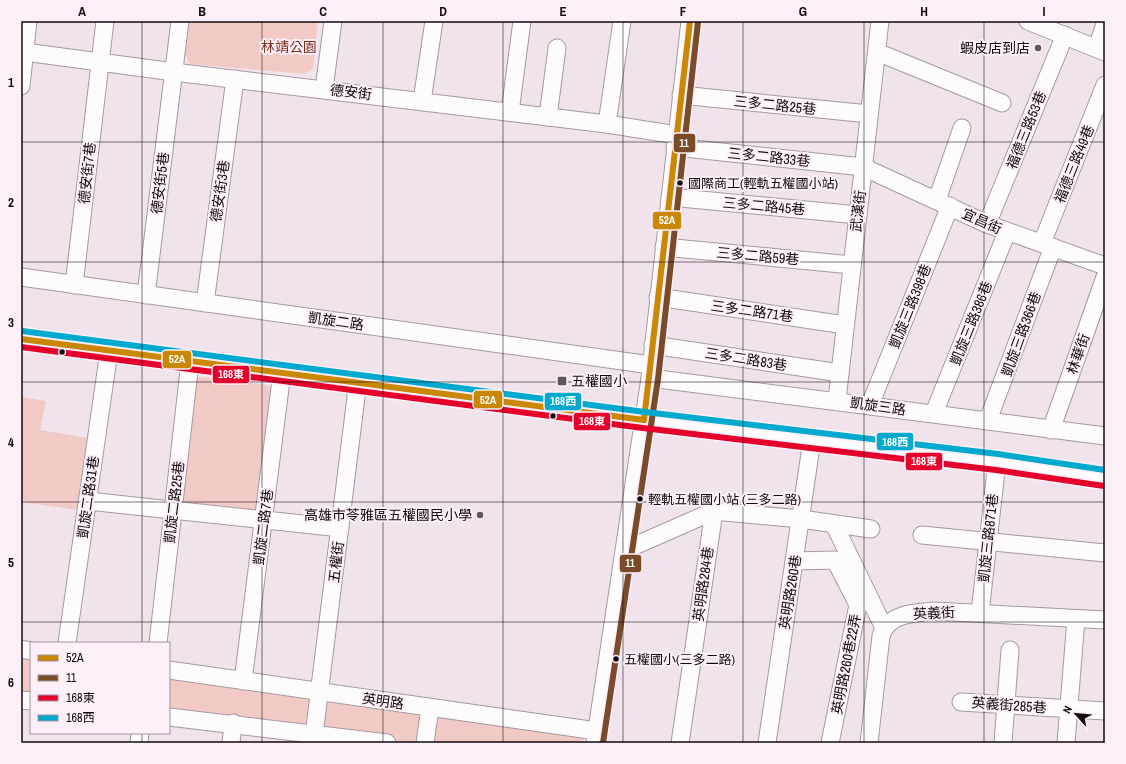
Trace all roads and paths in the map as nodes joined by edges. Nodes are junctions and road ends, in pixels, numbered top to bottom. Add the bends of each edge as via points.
1 (28, 21) edge
2 (105, 21) edge
3 (180, 21) edge
4 (333, 21) edge
5 (434, 21) edge
6 (522, 21) edge
7 (622, 21) edge
8 (690, 21) edge
9 (880, 21) edge
10 (1034, 22) edge
11 (1105, 24) edge
12 (1065, 36) junction
13 (557, 48) dead end
14 (1101, 50) edge
15 (25, 52) junction
16 (877, 52) junction
17 (100, 62) junction
18 (174, 72) junction
19 (235, 79) junction
20 (1105, 85) edge
21 (21, 86) edge
22 (324, 89) junction
23 (682, 95) junction
24 (422, 101) junction
25 (1002, 103) dead end
26 (510, 112) junction
27 (869, 114) junction
28 (548, 117) junction
29 (607, 124) junction
30 (962, 128) dead end
31 (676, 141) junction
32 (863, 167) junction
33 (670, 197) junction
34 (944, 203) junction
35 (858, 215) junction
36 (987, 224) junction
37 (1007, 232) junction
38 (1048, 245) junction
39 (664, 247) junction
40 (852, 265) junction
41 (1105, 266) edge
42 (21, 277) edge
43 (1105, 277) edge
44 (74, 284) junction
45 (146, 295) junction
46 (658, 297) junction
47 (205, 303) junction
48 (845, 325) junction
49 (21, 339) edge
50 (653, 345) junction
51 (109, 350) junction
52 (190, 362) junction
53 (650, 371) junction
54 (282, 372) junction
55 (840, 373) junction
56 (358, 382) junction
57 (837, 400) junction
58 (870, 405) junction
59 (934, 413) junction
60 (644, 420) junction
61 (988, 420) junction
62 (1051, 430) junction
63 (1105, 436) edge
64 (812, 440) junction
65 (997, 462) junction
66 (1105, 478) edge
67 (88, 501) junction
68 (714, 510) junction
69 (173, 511) junction
70 (800, 519) junction
71 (264, 520) junction
72 (834, 524) junction
73 (340, 528) junction
74 (870, 529) dead end
75 (922, 535) dead end
76 (987, 542) junction
77 (625, 550) junction
78 (1105, 553) edge
79 (794, 561) junction
80 (980, 613) junction
81 (1076, 618) junction
82 (1105, 620) edge
83 (884, 628) junction
84 (67, 642) edge
85 (158, 642) edge
86 (1010, 650) dead end
87 (170, 670) edge
88 (243, 681) junction
89 (319, 692) junction
90 (961, 702) dead end
91 (1006, 705) junction
92 (430, 708) junction
93 (1068, 709) junction
94 (1105, 711) edge
95 (170, 717) edge
96 (233, 723) junction
97 (596, 737) edge
98 (313, 739) edge
99 (379, 742) edge
100 (231, 743) edge
101 (425, 743) edge
102 (680, 743) edge
103 (767, 743) edge
104 (830, 743) edge
105 (869, 743) edge
106 (1003, 743) edge
107 (1066, 743) edge

1 - 15 street
2 - 17 street, 德安街7巷
3 - 18 street, 德安街5巷
4 - 22 street
5 - 24 street
6 - 26 street
7 - 29 street
8 - 23 street
9 - 16 street, 武漢街
10 - 12 street
11 - 14 street
12 - 14 street
12 - 36 street, 福德三路53巷
13 - 28 street
15 - 17 street, 德安街
15 - 21 street
16 - 25 street
16 - 27 street, 武漢街
17 - 18 street, 德安街
17 - 44 street, 德安街7巷
18 - 19 street, 德安街
18 - 45 street, 德安街5巷
19 - 22 street, 德安街
19 - 47 street, 德安街3巷
20 - 38 street, 福德三路49巷
22 - 24 street, 德安街
23 - 27 street, 三多二路25巷
23 - 31 street
24 - 26 street, 德安街
26 - 28 street, 德安街
27 - 32 street, 武漢街
28 - 29 street, 德安街
29 - 31 street, 德安街
30 - 34 street, 凱旋三路398巷
31 - 32 street, 三多二路33巷
31 - 33 street
32 - 34 street, 宜昌街
32 - 35 street, 武漢街
33 - 35 street, 三多二路45巷
33 - 39 street
34 - 36 street, 宜昌街
34 - 58 street, 凱旋三路398巷
35 - 40 street, 武漢街
36 - 37 street, 宜昌街
37 - 38 street, 宜昌街
37 - 59 street, 凱旋三路386巷
38 - 41 street, 宜昌街
38 - 61 street, 凱旋三路366巷
39 - 40 street, 三多二路59巷
39 - 46 street
40 - 48 street, 武漢街
42 - 44 street, 凱旋二路
43 - 62 street, 林華街
44 - 45 street, 凱旋二路
45 - 47 street, 凱旋二路
46 - 48 street, 三多二路71巷
46 - 50 street
47 - 53 street, 凱旋二路
48 - 55 street, 武漢街
49 - 51 street
50 - 53 street
50 - 55 street, 三多二路83巷
51 - 52 street
51 - 67 street, 凱旋二路31巷
52 - 54 street
52 - 69 street, 凱旋二路25巷
53 - 57 street, 凱旋三路
53 - 60 street
54 - 56 street
54 - 71 street, 凱旋二路7巷
55 - 57 street, 武漢街
56 - 60 street
56 - 73 street, 五權街
57 - 58 street, 凱旋三路
58 - 59 street, 凱旋三路
59 - 61 street, 凱旋三路
60 - 64 street
60 - 77 street
61 - 62 street, 凱旋三路
62 - 63 street, 凱旋三路
64 - 65 street
64 - 70 street, 英明路260巷
65 - 66 street
65 - 76 street, 凱旋三路871巷
67 - 69 street
67 - 84 street, 凱旋二路31巷
68 - 70 street
68 - 77 street
68 - 102 street, 英明路284巷
69 - 71 street
69 - 85 street, 凱旋二路25巷
70 - 72 street
70 - 79 street, 英明路260巷
71 - 73 street
71 - 88 street, 凱旋二路7巷
72 - 74 street
72 - 83 street
73 - 89 street, 五權街
75 - 76 street
76 - 78 street
76 - 80 street, 凱旋三路871巷
77 - 97 street
79 - 103 street, 英明路260巷
79 - 104 street, 英明路260巷22弄 via 835,560 858,605
80 - 81 street, 英義街
80 - 83 street, 英義街 via 935,611 911,614 900,616
81 - 82 street, 英義街
81 - 93 street
83 - 105 street
86 - 91 street
87 - 88 street, 英明路
88 - 89 street, 英明路
89 - 92 street, 英明路
89 - 98 street, 五權街
90 - 91 street, 英義街285巷
91 - 93 street, 英義街285巷
91 - 106 street
92 - 97 street, 英明路
92 - 101 street
93 - 94 street, 英義街285巷
93 - 107 street
95 - 96 street
96 - 98 street
96 - 100 street
98 - 99 street

